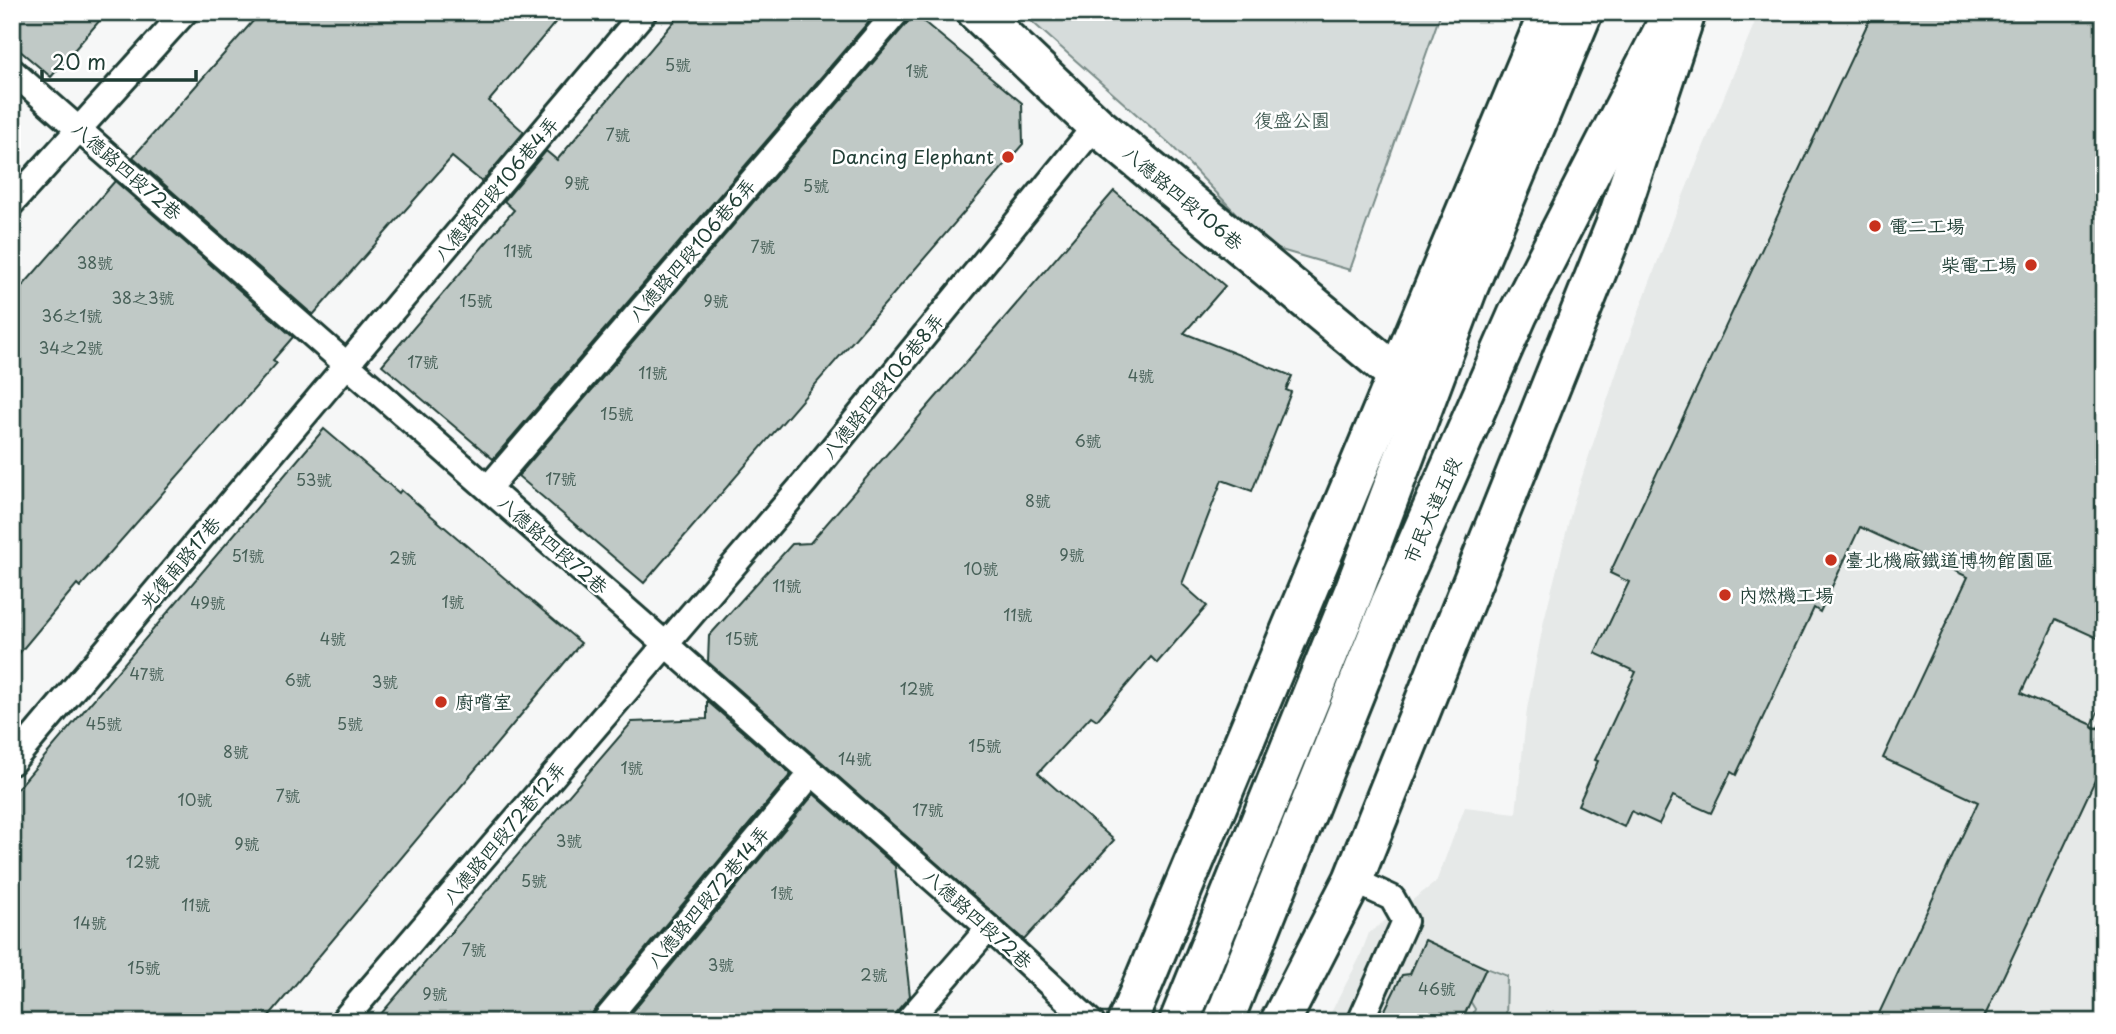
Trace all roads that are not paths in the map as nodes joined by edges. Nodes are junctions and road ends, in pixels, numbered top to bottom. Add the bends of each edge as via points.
1 (185, 12) edge
2 (644, 12) edge
3 (897, 12) edge
4 (977, 12) edge
5 (1549, 12) edge
6 (1583, 12) edge
7 (1673, 12) edge
8 (1686, 12) edge
9 (12, 71) edge
10 (1096, 125) junction
11 (79, 129) junction
12 (12, 203) edge
13 (348, 365) junction
14 (1397, 374) junction
15 (488, 488) junction
16 (665, 643) junction
17 (12, 762) edge
18 (812, 773) junction
19 (1353, 880) junction
20 (989, 928) junction
21 (342, 1022) edge
22 (604, 1022) edge
23 (907, 1022) edge
24 (1091, 1022) edge
25 (1127, 1022) edge
26 (1179, 1022) edge
27 (1223, 1022) edge
28 (1280, 1022) edge
29 (1360, 1022) edge

1 - 11 lane
2 - 13 lane, 八德路四段106巷4弄
3 - 15 lane, 八德路四段106巷6弄
4 - 10 main road, 八德路四段106巷
5 - 14 main road
6 - 26 main road via 1467,290 1354,591
7 - 27 main road, 市民大道五段 via 1518,314 1390,605
8 - 19 main road via 1615,226
9 - 11 lane, 八德路四段72巷
10 - 14 main road, 八德路四段106巷
10 - 16 lane, 八德路四段106巷8弄 via 805,482
11 - 12 lane
11 - 13 lane, 八德路四段72巷
13 - 15 lane, 八德路四段72巷
13 - 17 lane, 光復南路17巷
14 - 25 main road
15 - 16 lane, 八德路四段72巷
16 - 18 lane, 八德路四段72巷
16 - 21 lane, 八德路四段72巷12弄
18 - 20 lane, 八德路四段72巷
18 - 22 lane, 八德路四段72巷14弄
19 - 28 main road
19 - 29 lane via 1392,898 1405,921
20 - 23 lane
20 - 24 lane, 八德路四段72巷

